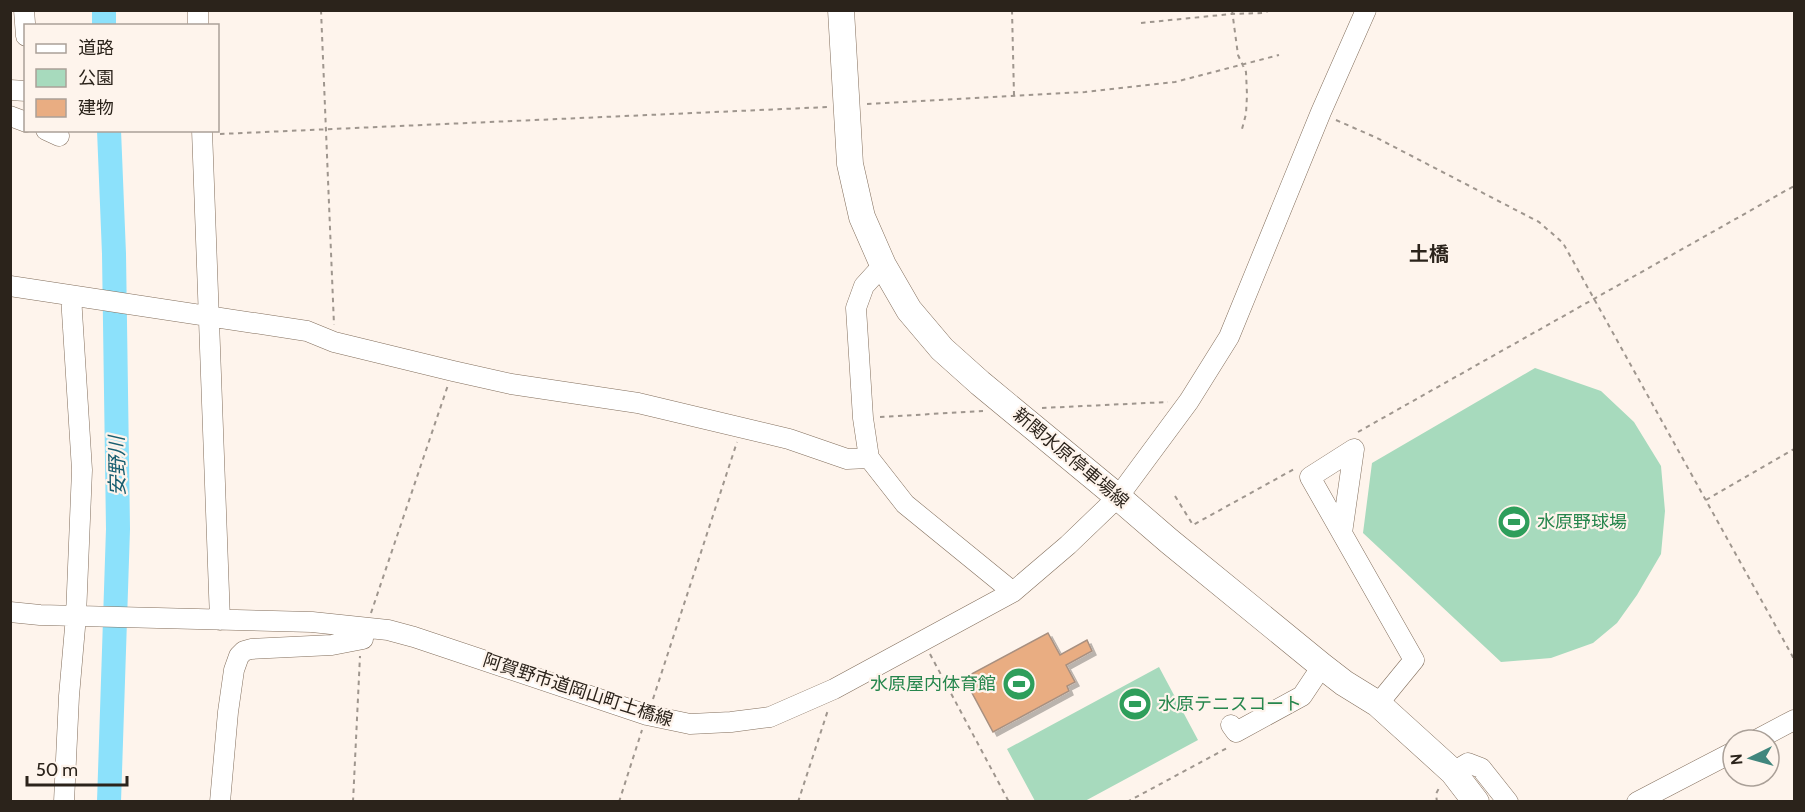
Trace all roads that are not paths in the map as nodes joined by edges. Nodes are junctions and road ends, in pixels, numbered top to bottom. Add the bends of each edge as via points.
1 (841, 10) edge
2 (1365, 10) edge
3 (202, 133) edge
4 (884, 265) junction
5 (10, 286) edge
6 (76, 297) junction
7 (206, 315) junction
8 (869, 458) junction
9 (1118, 497) junction
10 (1342, 533) dead end
11 (1013, 592) junction
12 (10, 612) edge
13 (85, 616) junction
14 (212, 620) junction
15 (365, 633) junction
16 (1322, 666) junction
17 (1378, 704) junction
18 (1794, 720) edge
19 (1231, 725) dead end
20 (1779, 728) edge
21 (1721, 758) edge
22 (1452, 772) junction
23 (64, 801) edge
24 (220, 801) edge
25 (1476, 801) edge
26 (1508, 801) edge
27 (1637, 801) edge

1 - 4 main road, 新関水原停車場線 via 850,164 862,217
2 - 9 street, 阿賀野市道岡山町土橋線 via 1229,337 1189,401
3 - 7 street
4 - 8 street via 864,286 856,308
4 - 9 main road, 新関水原停車場線 via 909,310 942,349
5 - 6 street
6 - 7 street
6 - 13 street
7 - 8 street via 307,331 334,342 453,371 638,403 789,439 847,459
7 - 14 street
8 - 11 street via 904,504
9 - 11 street, 阿賀野市道岡山町土橋線
9 - 16 main road, 新関水原停車場線
10 - 17 street via 1414,660
11 - 15 street, 阿賀野市道岡山町土橋線 via 834,689 770,717 690,724 647,715 414,637 388,630
12 - 13 street, 阿賀野市道岡山町土橋線
13 - 14 street, 阿賀野市道岡山町土橋線
13 - 23 street via 69,696
14 - 15 street, 阿賀野市道岡山町土橋線 via 312,622
15 - 24 street via 332,645 251,649 239,656 228,712
16 - 17 main road, 新関水原停車場線
16 - 19 street via 1302,696 1236,732
17 - 22 main road, 新関水原停車場線
18 - 20 street
21 - 27 street
22 - 25 main road, 新関水原停車場線
22 - 26 street via 1468,763 1481,768

